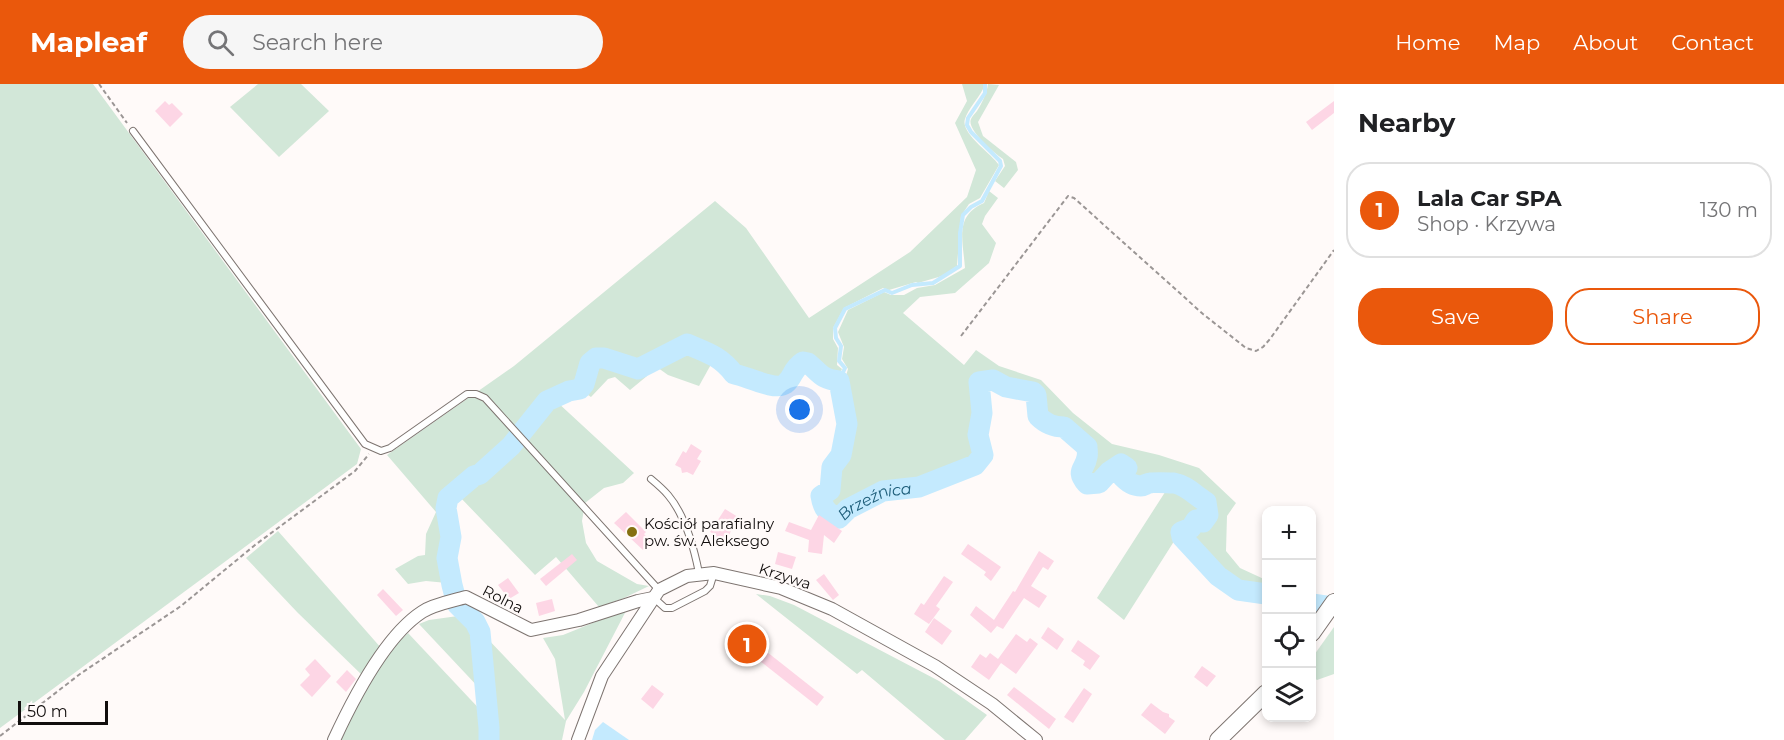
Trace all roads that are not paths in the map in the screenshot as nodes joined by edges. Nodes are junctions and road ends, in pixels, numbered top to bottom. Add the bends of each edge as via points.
1 (133, 131) road end
2 (651, 479) dead end
3 (699, 573) junction
4 (714, 573) junction
5 (656, 594) junction
6 (1334, 602) edge
7 (1316, 626) edge
8 (1262, 697) edge
9 (334, 740) edge
10 (578, 740) edge
11 (1036, 740) edge
12 (1218, 740) edge

1 - 5 lane via 365,444 381,451 390,448 467,394 485,398
2 - 3 lane via 676,507
3 - 4 street, Krzywa
3 - 5 street, Krzywa
4 - 5 lane via 705,591 672,608 665,608
4 - 11 street, Krzywa via 781,588 832,609 935,666 992,704
5 - 9 street, Rolna via 579,620 531,630 464,598 423,611 398,633 357,691
5 - 10 street via 602,676
6 - 7 street
8 - 12 street

